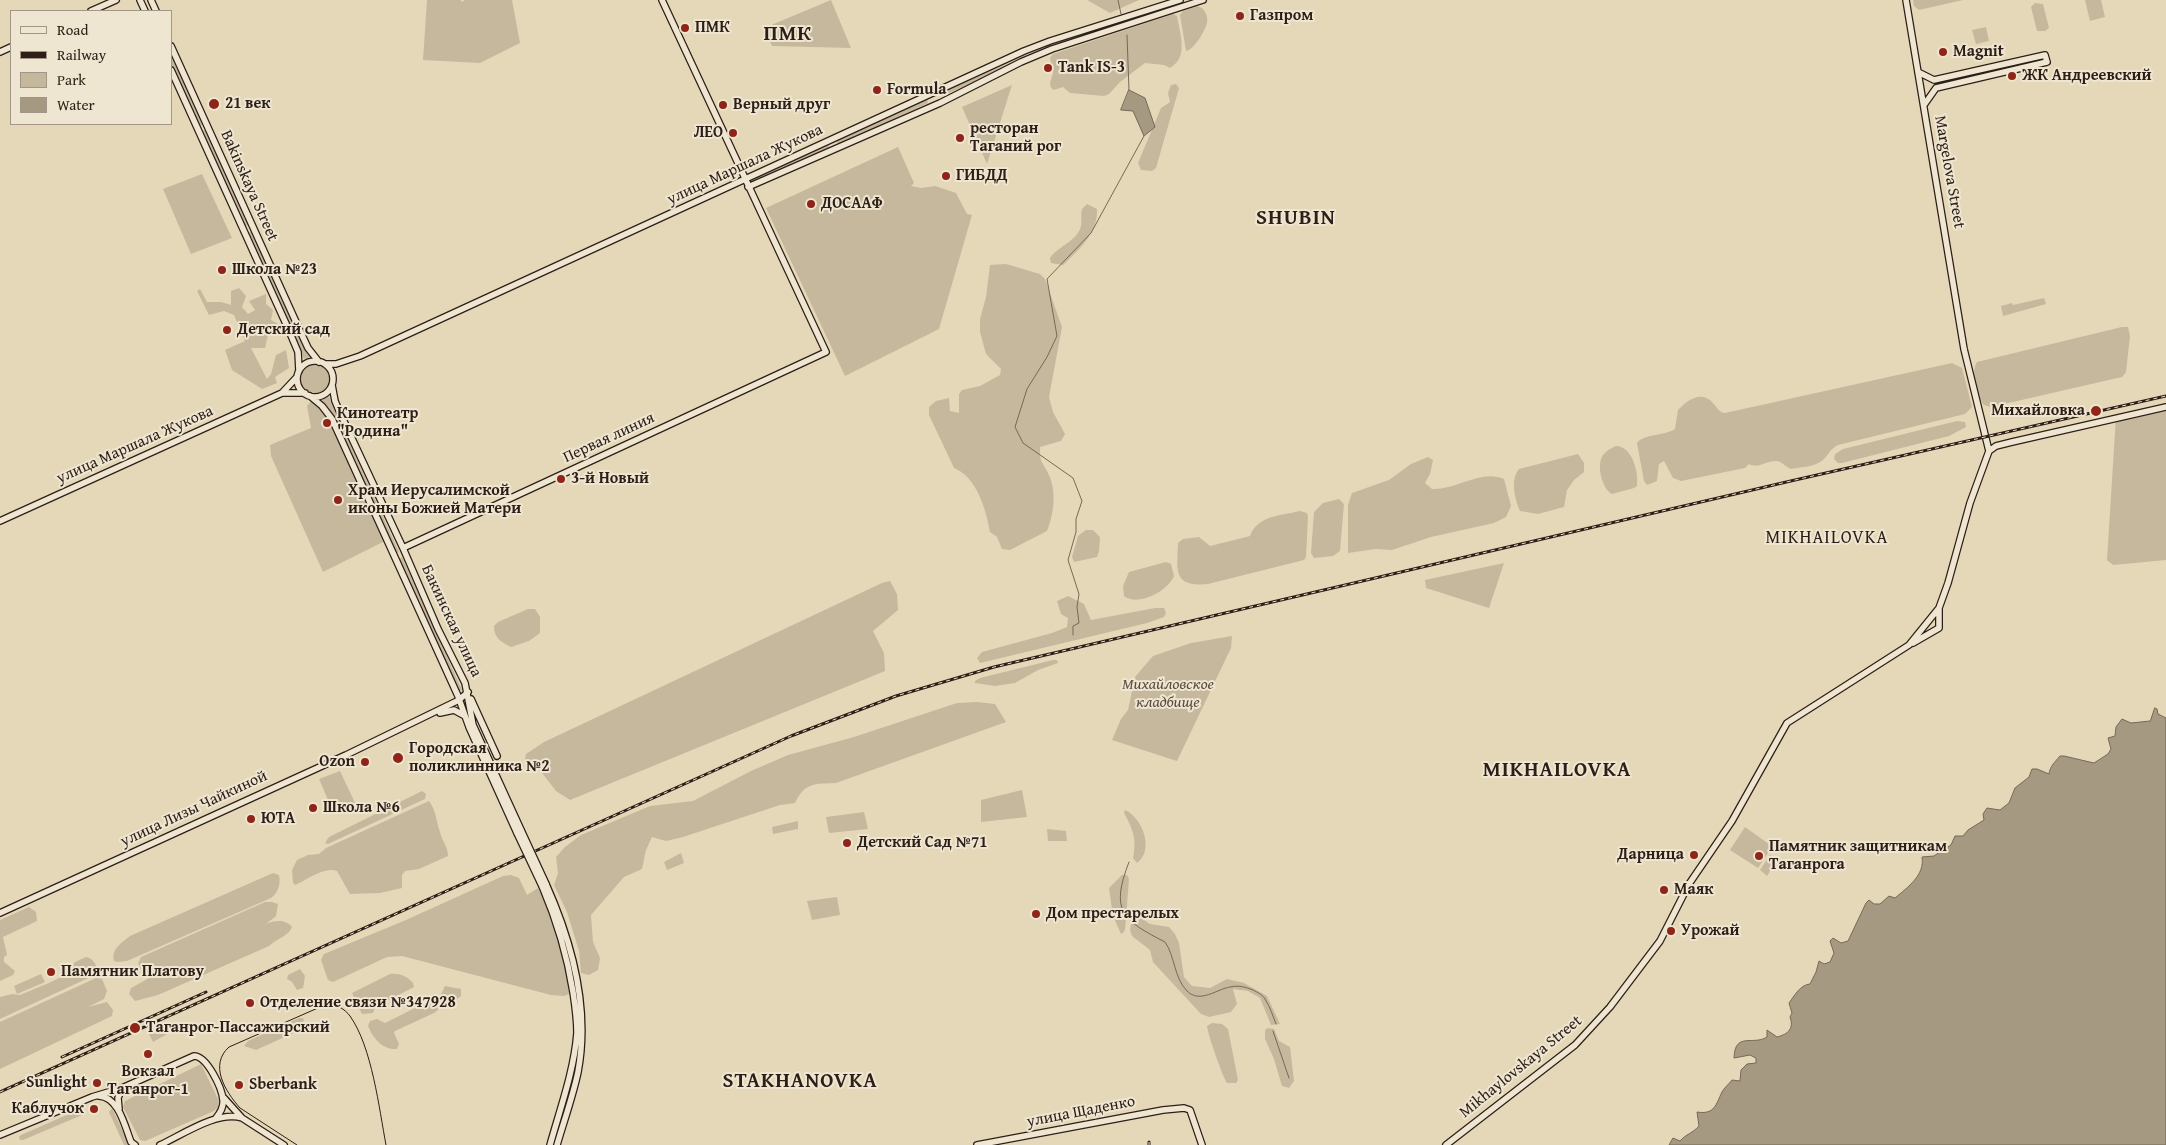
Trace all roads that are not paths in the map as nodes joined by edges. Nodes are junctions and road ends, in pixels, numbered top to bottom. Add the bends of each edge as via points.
1 (116, 0) edge
2 (662, 0) edge
3 (1180, 0) edge
4 (1203, 0) edge
5 (1906, 0) edge
6 (93, 10) edge
7 (172, 48) edge
8 (172, 72) edge
9 (1918, 72) junction
10 (1934, 80) junction
11 (1936, 88) junction
12 (936, 93) junction
13 (940, 103) junction
14 (1924, 105) junction
15 (207, 125) junction
16 (198, 129) junction
17 (832, 140) junction
18 (836, 149) junction
19 (744, 180) junction
20 (748, 187) junction
21 (252, 226) junction
22 (243, 230) junction
23 (322, 363) junction
24 (298, 374) junction
25 (332, 385) junction
26 (282, 394) junction
27 (307, 395) junction
28 (2166, 407) edge
29 (1989, 451) junction
30 (0, 521) edge
31 (403, 548) junction
32 (1939, 608) junction
33 (1910, 645) junction
34 (468, 692) junction
35 (459, 700) junction
36 (465, 716) junction
37 (399, 730) junction
38 (497, 756) dead end
39 (519, 832) junction
40 (544, 885) junction
41 (0, 913) edge
42 (122, 1088) junction
43 (222, 1094) junction
44 (92, 1096) junction
45 (119, 1111) junction
46 (216, 1118) junction
47 (242, 1118) junction
48 (0, 1135) edge
49 (133, 1144) edge
50 (160, 1145) edge
51 (284, 1145) edge
52 (550, 1145) edge
53 (557, 1145) edge
54 (977, 1145) edge
55 (1202, 1145) edge
56 (1446, 1145) edge

1 - 6 main road
2 - 19 main road
3 - 12 main road, улица Маршала Жукова via 1050,41
4 - 13 main road, улица Маршала Жукова via 1052,49
5 - 9 main road, Margelova Street
7 - 15 main road, Bakinskaya Street
8 - 16 main road, Bakinskaya Street
9 - 10 main road
9 - 14 main road, Margelova Street
10 - 11 main road
10 - 11 main road via 2045,55 2047,62
11 - 14 main road
12 - 13 main road
12 - 17 main road, улица Маршала Жукова
13 - 18 main road, улица Маршала Жукова
14 - 29 main road, Margelova Street via 1964,350
15 - 16 main road
15 - 21 main road, Bakinskaya Street
16 - 22 main road, Bakinskaya Street
17 - 18 main road
17 - 19 main road, улица Маршала Жукова
18 - 20 main road, улица Маршала Жукова
19 - 20 main road
19 - 23 main road, улица Маршала Жукова via 360,356 336,364
20 - 31 main road, Первая линия via 826,352
21 - 22 main road
21 - 23 main road, Bakinskaya Street via 308,348
22 - 24 main road, Bakinskaya Street via 298,352
23 - 24 main road via 307,363
23 - 25 main road via 332,374
24 - 26 main road, улица Маршала Жукова
24 - 27 main road via 298,383
25 - 27 main road via 322,395
25 - 31 main road, Бакинская улица via 338,408
26 - 27 main road, улица Маршала Жукова
26 - 30 main road, улица Маршала Жукова
27 - 35 main road, Бакинская улица via 332,419
28 - 29 main road via 2026,438
29 - 32 main road, Mikhaylovskaya Street
31 - 34 main road, Бакинская улица
32 - 33 main road, Mikhaylovskaya Street
32 - 33 main road, Mikhaylovskaya Street via 1939,628
33 - 56 main road, Mikhaylovskaya Street via 1787,723 1732,821 1690,884 1660,941 1605,1012 1575,1044
34 - 35 main road, улица Лизы Чайкиной
34 - 38 main road
34 - 39 main road, Бакинская улица via 474,725
35 - 36 main road, Бакинская улица
35 - 37 main road, улица Лизы Чайкиной
36 - 37 main road, улица Лизы Чайкиной via 457,710 450,710
36 - 39 main road, Бакинская улица
37 - 41 main road, улица Лизы Чайкиной
39 - 40 main road, Бакинская улица, bridge
40 - 52 main road, Бакинская улица via 569,965 577,1032
40 - 53 main road, Бакинская улица via 562,922 573,959 581,1018 577,1073
42 - 43 main road via 198,1056 206,1062
42 - 44 main road
42 - 45 main road via 118,1098
43 - 46 main road via 223,1105
43 - 47 main road
44 - 45 main road via 108,1098
44 - 48 main road
45 - 49 main road
46 - 47 main road via 228,1115
46 - 50 main road
47 - 51 main road
54 - 55 main road, улица Щаденко via 1184,1108 1190,1110

